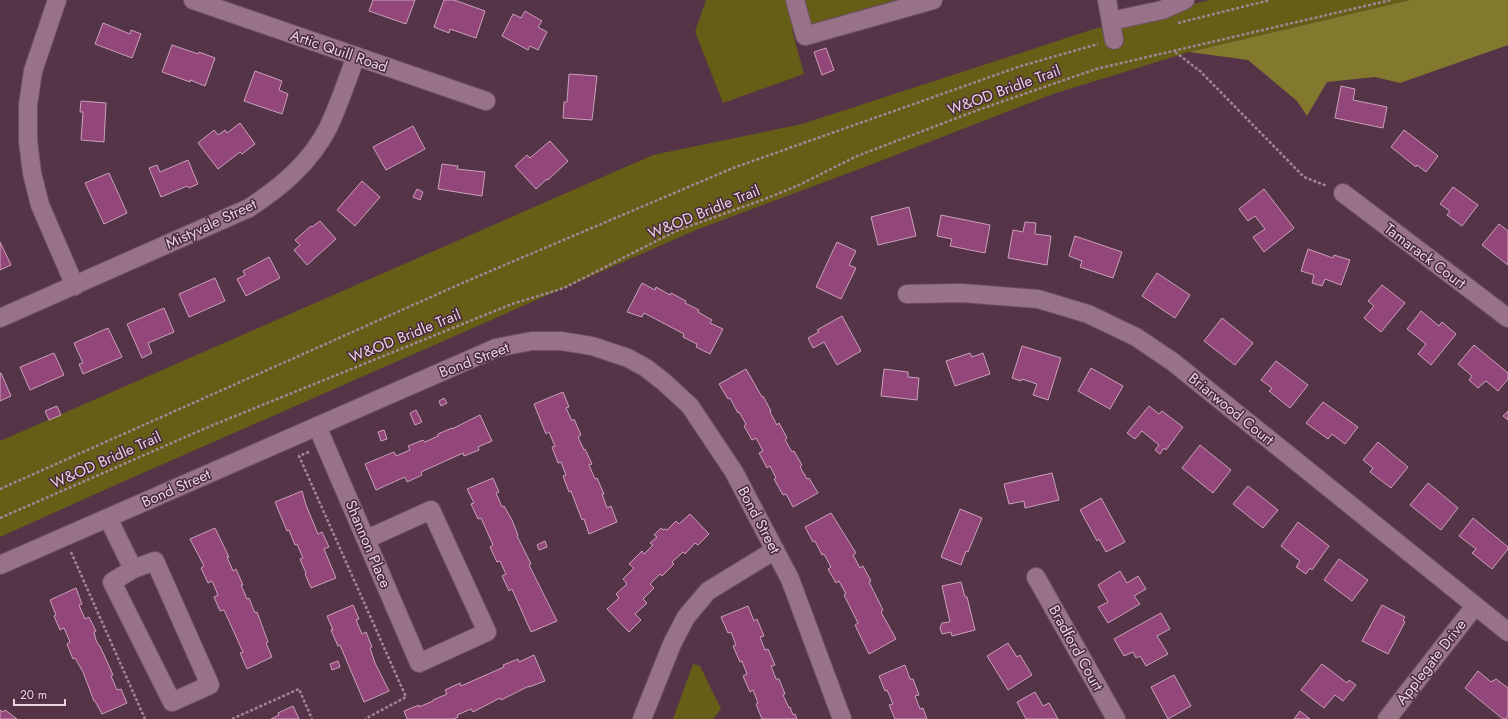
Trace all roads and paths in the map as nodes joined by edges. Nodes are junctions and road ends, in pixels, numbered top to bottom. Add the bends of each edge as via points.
1 (57, 0) edge
2 (193, 0) edge
3 (795, 0) edge
4 (933, 0) edge
5 (1107, 0) edge
6 (1185, 0) edge
7 (1270, 0) edge
8 (1391, 0) edge
9 (1111, 21) junction
10 (1174, 24) dead end
11 (1114, 40) joint
12 (1174, 51) junction
13 (356, 56) junction
14 (486, 101) dead end
15 (1343, 193) joint
16 (74, 286) junction
17 (907, 294) dead end
18 (0, 318) edge
19 (1508, 318) edge
20 (317, 426) junction
21 (325, 445) junction
22 (0, 489) edge
23 (0, 518) edge
24 (108, 518) junction
25 (64, 537) junction
26 (367, 540) junction
27 (775, 550) junction
28 (0, 565) edge
29 (133, 569) junction
30 (1036, 577) dead end
31 (1475, 606) junction
32 (1508, 632) edge
33 (145, 719) edge
34 (232, 719) edge
35 (312, 719) edge
36 (365, 719) edge
37 (642, 719) edge
38 (842, 719) edge
39 (1116, 719) edge
40 (1387, 719) edge

1 - 16 street via 33,71 28,105 28,141 40,205
2 - 13 street, Artic Quill Road
3 - 4 street via 805,36
5 - 9 street
6 - 9 street via 1162,10
7 - 10 path
8 - 12 path, W&OD Bridle Trail
9 - 11 street
11 - 22 path via 1021,66 733,168 467,281
12 - 15 path via 1200,71 1304,177
12 - 23 path, W&OD Bridle Trail via 1096,69 857,156 765,199 676,231 564,288 512,304 212,425
13 - 14 street, Artic Quill Road
13 - 16 street, Mistyvale Street via 327,130 292,176 272,193 249,208
15 - 19 street, Tamarack Court
16 - 18 street, Mistyvale Street
17 - 31 street, Briarwood Court via 962,293 1038,298 1088,314 1136,337 1173,362
20 - 21 street, Shannon Place
20 - 24 street, Bond Street
20 - 27 street, Bond Street via 496,348 532,341 560,341 592,346 628,358 646,368 690,406 734,472
21 - 26 street, Shannon Place
21 - 36 path via 299,456 406,697
24 - 25 street, Bond Street
24 - 29 street
25 - 28 street, Bond Street
25 - 33 path
26 - 26 street, Shannon Place via 419,663 486,632 431,510
27 - 37 street via 708,591 686,617 672,644
27 - 38 street, Bond Street via 790,579
29 - 29 street via 155,561 210,685 172,702 112,582
30 - 39 street, Bradford Court
31 - 32 street, Briarwood Court
31 - 40 street, Applegate Drive
34 - 35 path via 299,690

